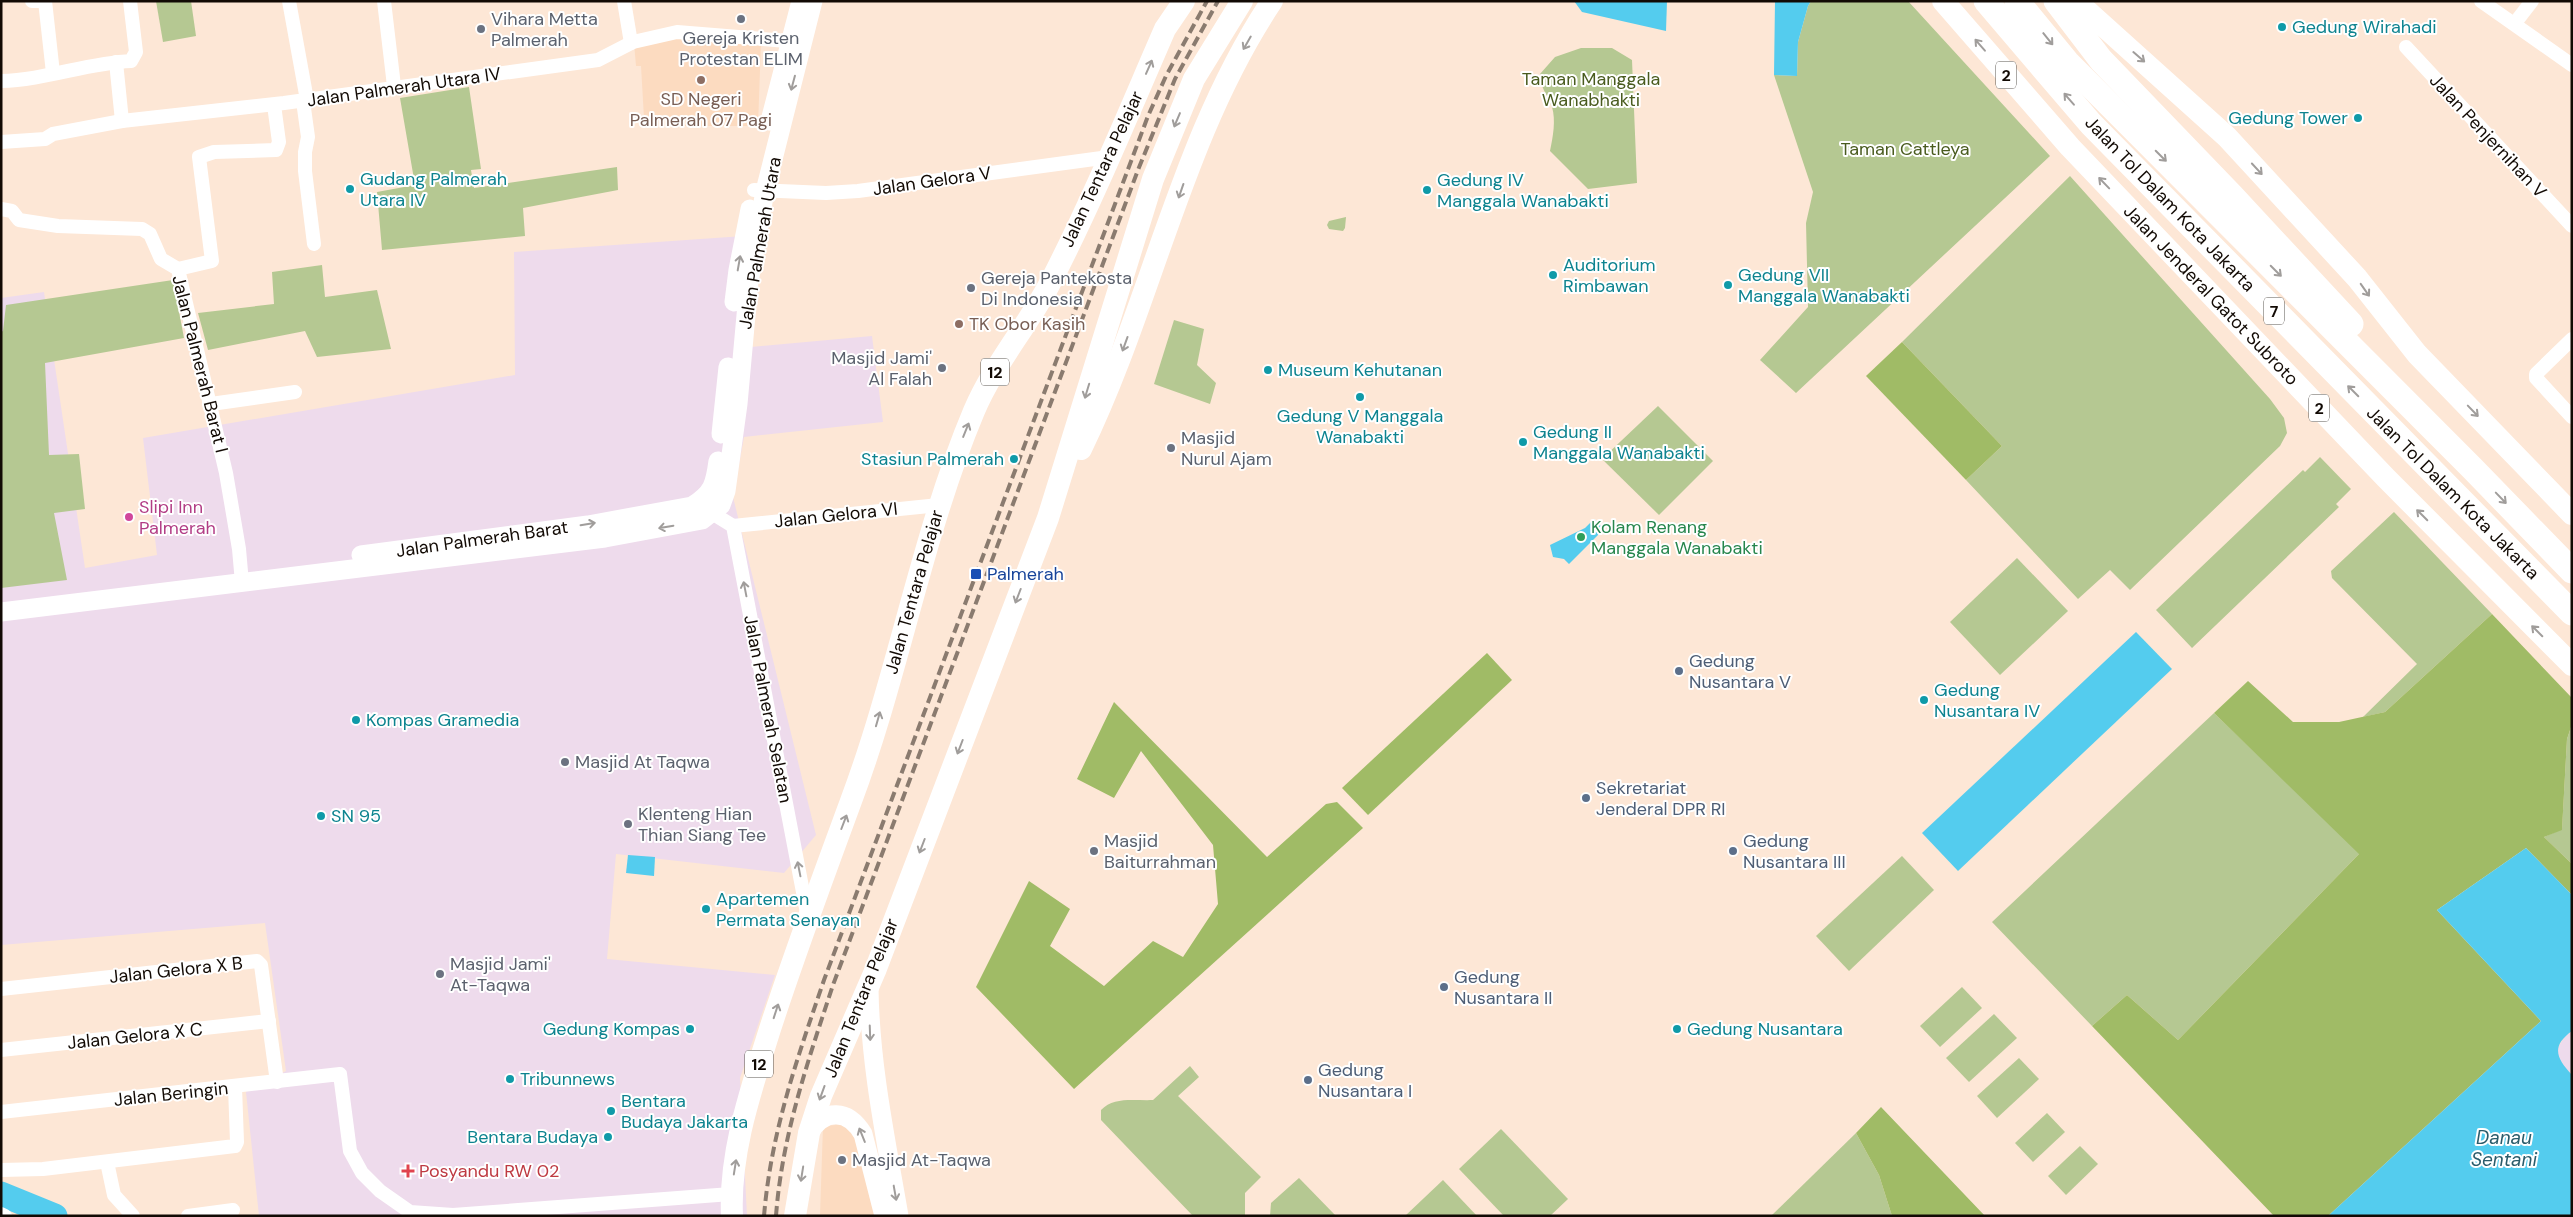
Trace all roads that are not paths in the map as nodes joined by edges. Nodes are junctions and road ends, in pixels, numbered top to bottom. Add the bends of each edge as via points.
1 (32, 1) edge
2 (43, 1) edge
3 (130, 1) edge
4 (289, 1) edge
5 (384, 1) edge
6 (624, 1) edge
7 (801, 1) edge
8 (813, 1) edge
9 (1184, 1) edge
10 (1242, 1) edge
11 (1272, 1) edge
12 (1943, 1) edge
13 (1986, 1) edge
14 (2018, 1) edge
15 (2056, 1) edge
16 (2076, 1) edge
17 (2481, 1) edge
18 (2532, 1) edge
19 (2515, 24) junction
20 (797, 41) junction
21 (631, 43) junction
22 (2406, 47) dead end
23 (116, 62) junction
24 (2572, 65) edge
25 (53, 73) junction
26 (1, 81) edge
27 (394, 86) junction
28 (305, 100) junction
29 (274, 104) junction
30 (122, 121) junction
31 (1, 142) edge
32 (1109, 157) junction
33 (760, 190) junction
34 (1, 209) edge
35 (2572, 226) edge
36 (314, 244) dead end
37 (178, 269) junction
38 (2572, 339) edge
39 (296, 392) dead end
40 (211, 404) junction
41 (731, 405) junction
42 (2572, 417) edge
43 (2474, 469) junction
44 (715, 485) joint
45 (939, 505) junction
46 (712, 513) junction
47 (2572, 514) edge
48 (1048, 518) junction
49 (733, 526) junction
50 (2572, 571) edge
51 (241, 577) junction
52 (1, 600) edge
53 (1, 612) edge
54 (2572, 613) edge
55 (2572, 665) edge
56 (808, 917) junction
57 (869, 984) junction
58 (1, 989) edge
59 (269, 1021) junction
60 (1, 1050) edge
61 (277, 1082) junction
62 (235, 1087) junction
63 (1, 1112) edge
64 (809, 1133) junction
65 (107, 1162) junction
66 (1, 1170) edge
67 (731, 1205) edge
68 (233, 1210) dead end
69 (1, 1214) edge
70 (411, 1214) edge
71 (5, 1216) edge
72 (133, 1216) edge
73 (188, 1216) edge
74 (795, 1216) edge
75 (884, 1216) edge
76 (899, 1216) edge

1 - 2 street
2 - 25 street
3 - 23 street via 136,52 131,61
4 - 28 street
5 - 27 street
6 - 21 street
7 - 20 main road, Jalan Palmerah Utara
8 - 20 main road, Jalan Palmerah Utara
32 -> 9 highway, Jalan Tentara Pelajar / 12 via 1165,29
10 -> 48 highway, Jalan Tentara Pelajar via 1194,79 1152,179
11 -> 48 highway via 1233,66 1207,123 1104,401
55 -> 12 highway, Jalan Jenderal Gatot Subroto / 2 via 2386,478 2070,147
54 -> 13 highway, Jalan Tol Dalam Kota Jakarta / 7 via 2091,124
14 -> 43 highway, Jalan Tol Dalam Kota Jakarta / 7 via 2067,62
15 - 43 highway via 2100,60 2232,196 2419,398
16 -> 47 highway via 2227,137 2357,278 2418,354
17 - 19 street
18 - 19 street
19 - 24 street
20 - 21 street, Jalan Palmerah Utara IV via 677,32
20 - 33 main road, Jalan Palmerah Utara
21 - 27 street, Jalan Palmerah Utara IV via 598,60
22 - 35 street, Jalan Penjernihan V
23 - 25 street
23 - 30 street
25 - 26 street via 42,78
27 - 28 street, Jalan Palmerah Utara IV
28 - 29 street, Jalan Palmerah Utara IV
28 - 36 street via 308,137 304,158
29 - 30 street, Jalan Palmerah Utara IV
29 - 37 street via 279,142 276,150 214,152 199,157 212,261
30 - 31 street, Jalan Palmerah Utara IV via 53,134 45,139
32 - 33 street, Jalan Gelora V via 858,191
45 -> 32 highway, Jalan Tentara Pelajar / 12 via 976,407 1048,287
33 - 41 main road, Jalan Palmerah Utara
34 - 37 street, Jalan Palmerah Barat I via 12,211 19,220 32,223 142,229 150,234 161,259
37 - 40 street, Jalan Palmerah Barat I
38 - 42 street via 2536,374 2536,378
39 - 40 street
40 - 51 street, Jalan Palmerah Barat I via 238,540
41 - 44 main road, Jalan Palmerah Utara
41 - 46 main road, Jalan Palmerah Utara via 726,491 721,505
43 -> 50 highway, Jalan Tol Dalam Kota Jakarta / 7
51 -> 44 main road, Jalan Palmerah Barat via 678,509 703,499
45 - 49 street, Jalan Gelora VI
56 -> 45 highway, Jalan Tentara Pelajar / 12 via 864,766
46 - 49 street
46 -> 51 main road, Jalan Palmerah Barat via 702,520 605,538
48 -> 57 highway, Jalan Tentara Pelajar
56 -> 49 street, Jalan Palmerah Selatan
51 - 52 main road, Jalan Palmerah Barat
51 - 53 main road, Jalan Palmerah Barat
67 -> 56 highway, Jalan Tentara Pelajar / 12 via 743,1113
57 -> 64 highway, Jalan Tentara Pelajar via 839,1050
57 -> 76 main road via 873,1067
58 - 59 street, Jalan Gelora X B via 254,961 261,965
59 - 60 street, Jalan Gelora X C
59 - 61 street, Jalan Gelora X B
61 - 62 street, Jalan Beringin
61 - 70 street, Jalan Beringin via 340,1074 350,1151 362,1173
62 - 63 street, Jalan Beringin
62 - 65 street via 235,1146
64 -> 74 highway, Jalan Tentara Pelajar
75 -> 64 main road via 863,1134 857,1124 847,1117 825,1116
65 - 66 street
65 - 72 street via 114,1195
67 - 70 street
68 - 73 street
69 - 71 street

